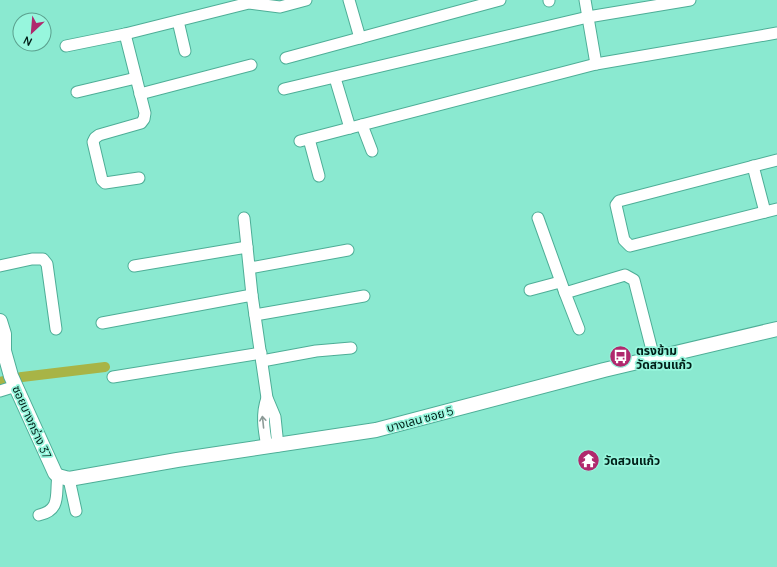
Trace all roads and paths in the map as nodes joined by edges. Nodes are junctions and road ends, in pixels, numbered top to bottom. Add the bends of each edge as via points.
1 (306, 0) edge
2 (348, 0) edge
3 (500, 0) edge
4 (585, 0) edge
5 (690, 0) edge
6 (588, 17) junction
7 (178, 21) junction
8 (777, 33) edge
9 (125, 34) junction
10 (360, 38) junction
11 (66, 46) dead end
12 (185, 51) dead end
13 (286, 58) dead end
14 (596, 64) junction
15 (251, 65) dead end
16 (136, 78) junction
17 (335, 78) junction
18 (284, 88) dead end
19 (77, 92) dead end
20 (140, 94) junction
21 (362, 125) junction
22 (350, 128) junction
23 (372, 151) dead end
24 (777, 160) edge
25 (753, 166) junction
26 (319, 176) dead end
27 (139, 178) dead end
28 (777, 209) edge
29 (765, 212) junction
30 (244, 218) dead end
31 (538, 218) dead end
32 (247, 247) junction
33 (348, 250) dead end
34 (0, 266) edge
35 (134, 266) dead end
36 (250, 268) junction
37 (560, 282) junction
38 (530, 290) dead end
39 (565, 293) junction
40 (252, 295) junction
41 (364, 296) dead end
42 (256, 315) junction
43 (0, 320) edge
44 (102, 323) dead end
45 (56, 329) dead end
46 (579, 329) dead end
47 (777, 330) edge
48 (351, 348) dead end
49 (261, 357) junction
50 (654, 358) junction
51 (113, 377) dead end
52 (14, 382) junction
53 (0, 391) edge
54 (272, 446) junction
55 (63, 477) junction
56 (76, 511) dead end
57 (40, 515) dead end

1 - 7 street via 280,7 249,3
2 - 10 street
3 - 10 street
4 - 6 street
5 - 6 street
6 - 14 street
6 - 17 street
7 - 9 street
7 - 12 street
8 - 14 street
9 - 11 street
9 - 16 street
10 - 13 street
14 - 21 street
15 - 20 street
16 - 19 street
16 - 20 street
17 - 18 street
17 - 22 street
20 - 27 street via 145,113 141,123 99,135 94,142 102,180 105,183
21 - 22 street
21 - 23 street
22 - 26 street via 304,140
24 - 25 street
25 - 29 street
25 - 29 street via 619,201 616,208 624,240 630,246
28 - 29 street
30 - 32 street
31 - 37 street
32 - 35 street
32 - 36 street
33 - 36 street
34 - 45 street via 32,258 43,259 47,264
36 - 40 street
37 - 38 street
37 - 39 street
39 - 46 street
39 - 50 street via 624,275 631,277 637,288
40 - 42 street
40 - 44 street
41 - 42 street
42 - 49 street
43 - 52 street, ซอยบางกร่าง 37 via 4,334 4,351
47 - 50 street, บางเลน ซอย 5
48 - 49 street
49 - 51 street
49 - 54 street via 266,398 275,417
50 - 54 street, บางเลน ซอย 5 via 397,426
52 - 53 street
52 - 55 street, ซอยบางกร่าง 37 via 53,469
54 - 55 street, บางเลน ซอย 5
55 - 56 street
55 - 57 street via 55,505 47,513

